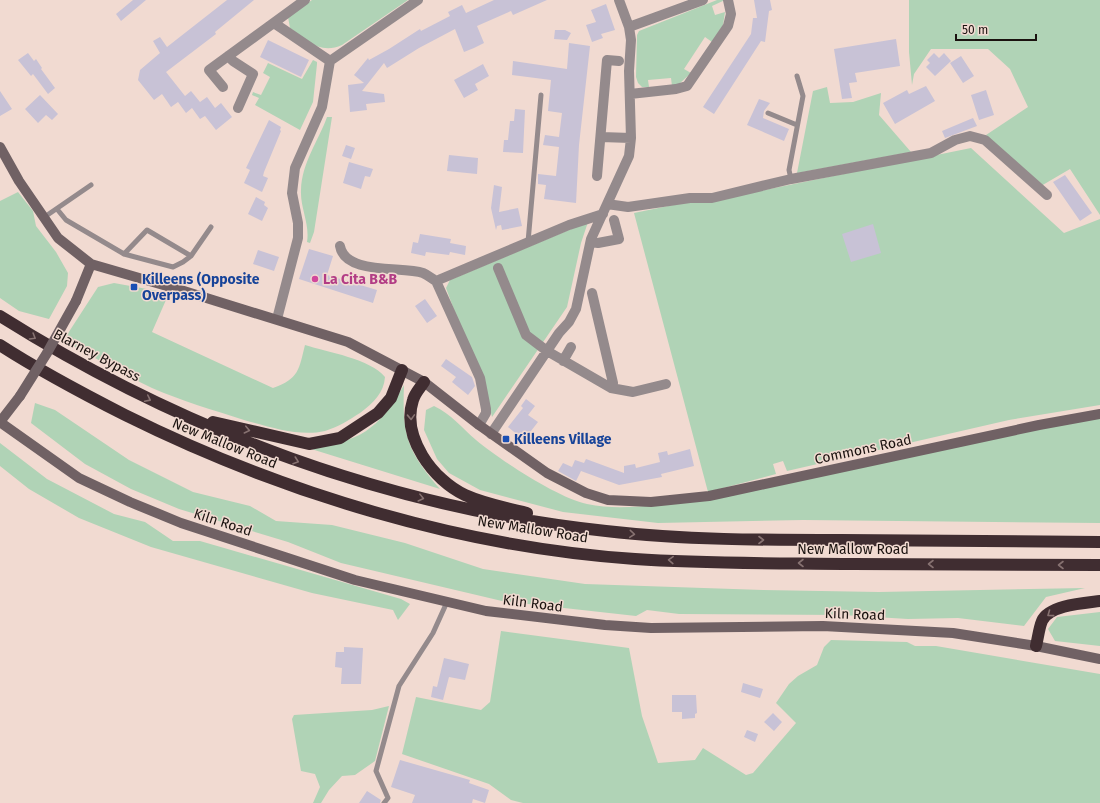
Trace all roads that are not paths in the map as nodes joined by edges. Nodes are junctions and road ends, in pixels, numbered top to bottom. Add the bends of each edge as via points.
1 (305, 0) edge
2 (418, 0) edge
3 (619, 0) edge
4 (703, 0) edge
5 (728, 0) edge
6 (274, 24) junction
7 (629, 27) junction
8 (228, 56) junction
9 (330, 61) junction
10 (619, 61) dead end
11 (796, 76) dead end
12 (223, 86) dead end
13 (630, 94) junction
14 (541, 95) dead end
15 (238, 108) dead end
16 (768, 113) dead end
17 (797, 126) junction
18 (601, 136) junction
19 (631, 138) junction
20 (0, 147) edge
21 (597, 176) dead end
22 (791, 179) junction
23 (91, 186) dead end
24 (1047, 195) dead end
25 (607, 204) junction
26 (57, 209) junction
27 (603, 214) junction
28 (44, 218) junction
29 (614, 220) dead end
30 (211, 227) dead end
31 (591, 242) junction
32 (528, 243) junction
33 (340, 246) dead end
34 (124, 254) junction
35 (191, 256) junction
36 (91, 264) junction
37 (498, 268) dead end
38 (436, 281) junction
39 (592, 294) dead end
40 (0, 316) edge
41 (277, 319) junction
42 (0, 345) edge
43 (571, 347) dead end
44 (547, 351) junction
45 (563, 361) junction
46 (402, 370) junction
47 (424, 382) junction
48 (666, 384) dead end
49 (610, 388) junction
50 (1100, 414) edge
51 (182, 416) junction
52 (0, 422) edge
53 (479, 425) junction
54 (491, 434) junction
55 (604, 531) junction
56 (1100, 542) edge
57 (1100, 566) edge
58 (1100, 601) edge
59 (447, 602) junction
60 (1036, 646) junction
61 (1100, 659) edge
62 (384, 803) edge

1 - 6 street
2 - 9 street
3 - 7 street
4 - 7 street
5 - 13 street via 728,26 687,86
6 - 8 street
6 - 9 street
7 - 13 street
8 - 12 street via 209,70
8 - 15 street via 253,74
9 - 41 street via 322,106 295,168 292,193 298,238
10 - 18 street via 607,60
11 - 17 lane via 803,96
13 - 19 street
14 - 32 lane
16 - 17 lane
17 - 22 lane via 789,170
18 - 19 street
18 - 21 street
19 - 25 street via 629,156
20 - 28 street
22 - 24 street via 931,153 955,140 970,136 985,140
22 - 25 street via 712,198 690,198 628,207
23 - 26 lane
25 - 27 street
26 - 28 lane
26 - 34 lane via 66,220
27 - 31 street
27 - 32 street via 569,225
28 - 36 street via 58,238
29 - 31 street via 619,239
30 - 35 lane
31 - 44 street via 576,309
32 - 38 street
33 - 38 street via 343,255 355,263 423,273
34 - 35 lane via 173,266
34 - 35 lane via 147,230
36 - 41 street, Commons Road
36 - 52 street, bridge via 76,301 47,353
37 - 44 street via 526,335
38 - 53 street via 480,378 486,413
39 - 49 street via 613,383
40 -> 51 highway, Blarney Bypass via 76,362
41 - 46 street, Commons Road via 348,342
57 -> 42 highway, New Mallow Road via 634,559 482,537 403,520 278,481 188,445 78,392
43 - 45 street
44 - 45 street
44 - 54 street
45 - 49 street
46 - 47 street, Commons Road
51 -> 46 highway via 308,444 340,438 378,413 391,398
47 - 53 street, Commons Road
47 -> 55 highway via 413,400 411,423 422,452 436,474 449,485 464,494 496,506
48 - 49 street via 633,392
50 - 54 street, Commons Road via 709,496 630,503 597,498 569,486
51 -> 55 highway, New Mallow Road via 316,468 407,495 510,518
52 - 59 street, Kiln Road via 79,478 181,523 355,580
53 - 54 street, Commons Road
55 -> 56 highway, New Mallow Road via 733,539
58 -> 60 highway via 1072,605 1051,612 1042,620
59 - 60 street, Kiln Road via 486,611 605,625 651,628 823,626 896,629 953,633
59 - 62 lane via 432,633 399,686 376,771 388,798
60 - 61 street, Kiln Road

